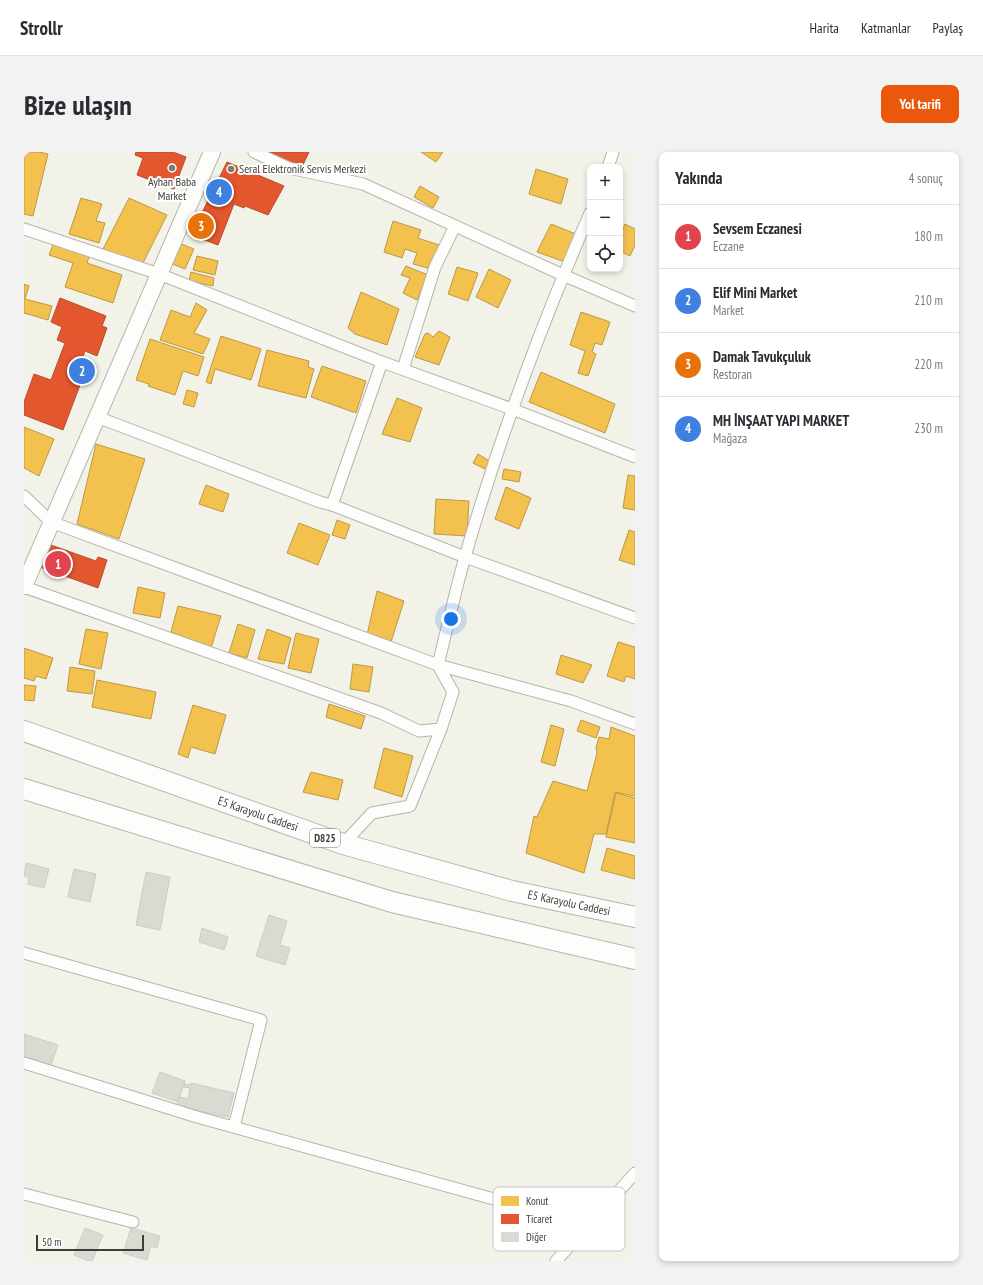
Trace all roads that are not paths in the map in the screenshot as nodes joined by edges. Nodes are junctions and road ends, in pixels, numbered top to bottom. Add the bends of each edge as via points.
1 (212, 152) edge
2 (254, 152) edge
3 (613, 152) edge
4 (609, 164) edge
5 (587, 220) edge
6 (455, 226) junction
7 (24, 229) edge
8 (159, 274) junction
9 (563, 275) junction
10 (635, 306) edge
11 (382, 362) junction
12 (403, 370) junction
13 (512, 409) junction
14 (97, 417) junction
15 (635, 457) edge
16 (24, 496) edge
17 (332, 505) junction
18 (52, 522) junction
19 (465, 557) junction
20 (24, 587) edge
21 (635, 618) edge
22 (438, 665) junction
23 (635, 724) edge
24 (441, 729) junction
25 (24, 731) edge
26 (24, 788) edge
27 (343, 844) junction
28 (635, 917) edge
29 (24, 954) edge
30 (635, 959) edge
31 (24, 1064) edge
32 (234, 1127) junction
33 (635, 1173) edge
34 (622, 1187) edge
35 (24, 1194) edge
36 (493, 1199) edge
37 (133, 1222) dead end
38 (565, 1251) edge
39 (556, 1261) edge

1 - 8 street
2 - 6 street via 289,168 363,184
3 - 4 street
5 - 9 street
6 - 9 street
6 - 12 street via 435,267
7 - 8 street
8 - 11 street
8 - 14 street
9 - 10 street
9 - 13 street
11 - 12 street
11 - 17 street
12 - 13 street
13 - 15 street
13 - 19 street
14 - 17 street
14 - 18 street
16 - 18 street
17 - 19 street
18 - 20 street
18 - 22 street
19 - 21 street
19 - 22 street
20 - 24 street via 381,713 419,731
22 - 23 street via 571,701
22 - 24 street via 453,692
24 - 27 street via 410,806 372,813
25 - 27 highway, E5 Karayolu Caddesi / D825
26 - 30 highway via 392,902
27 - 28 highway, E5 Karayolu Caddesi / D825 via 512,891
29 - 32 street via 261,1020
31 - 32 street
32 - 36 street
33 - 34 street
35 - 37 street
38 - 39 street

